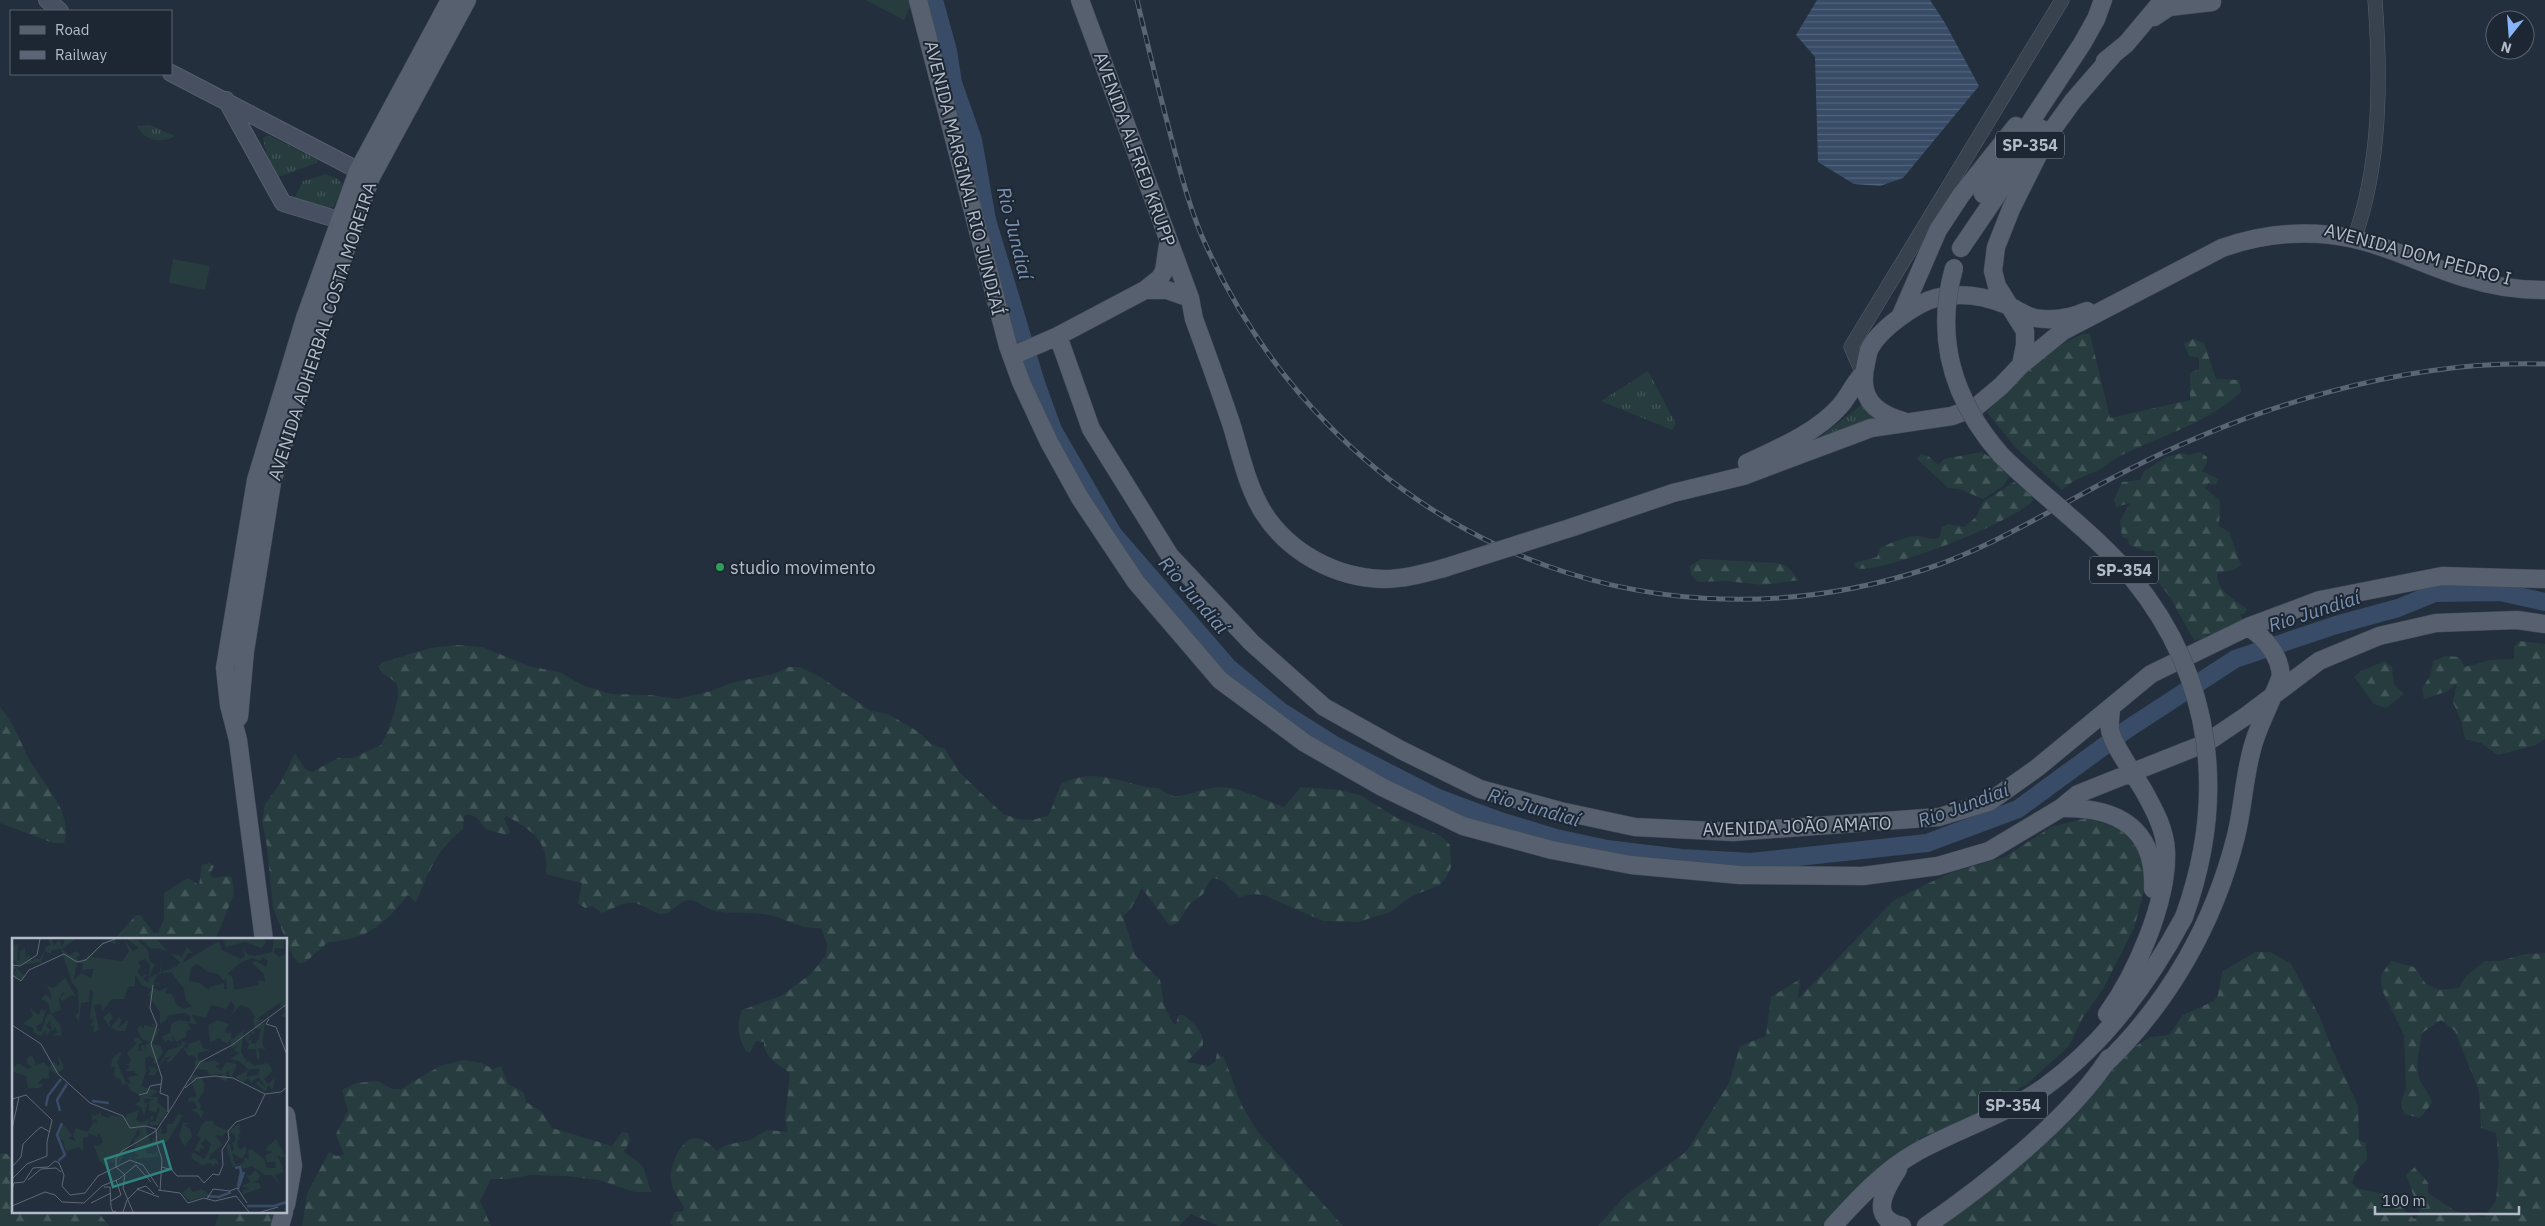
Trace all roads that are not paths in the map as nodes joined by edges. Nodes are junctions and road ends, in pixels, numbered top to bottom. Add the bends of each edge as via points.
1 (47, 0) edge
2 (450, 0) edge
3 (467, 0) edge
4 (918, 0) edge
5 (1080, 0) edge
6 (2062, 0) edge
7 (2103, 0) edge
8 (2163, 0) edge
9 (2375, 0) edge
10 (2212, 2) dead end
11 (59, 10) edge
12 (2147, 22) junction
13 (2113, 55) junction
14 (172, 73) edge
15 (2054, 83) junction
16 (226, 100) junction
17 (260, 118) junction
18 (253, 148) junction
19 (364, 174) junction
20 (347, 222) junction
21 (2356, 236) junction
22 (1169, 243) junction
23 (1961, 248) junction
24 (2545, 283) edge
25 (1145, 290) junction
26 (2545, 290) edge
27 (2127, 295) junction
28 (1190, 298) junction
29 (2007, 305) junction
30 (1901, 315) junction
31 (1053, 338) junction
32 (1015, 354) junction
33 (2021, 365) junction
34 (1863, 374) junction
35 (1906, 422) junction
36 (1713, 481) junction
37 (2545, 579) edge
38 (2545, 624) edge
39 (2248, 627) junction
40 (2274, 695) junction
41 (2111, 707) junction
42 (2130, 768) junction
43 (2061, 808) junction
44 (2152, 920) junction
45 (264, 938) edge
46 (2166, 951) junction
47 (2103, 1066) junction
48 (2018, 1102) junction
49 (288, 1129) edge
50 (1902, 1162) junction
51 (288, 1194) edge
52 (1947, 1212) junction
53 (1833, 1226) edge
54 (1902, 1226) edge
55 (1906, 1226) edge
56 (1926, 1226) edge

1 - 11 main road
2 - 19 main road, AVENIDA ADHERBAL COSTA MOREIRA
3 - 19 main road, AVENIDA ADHERBAL COSTA MOREIRA
4 - 32 main road, AVENIDA MARGINAL RIO JUNDIAÍ
5 - 22 main road, AVENIDA ALFRED KRUPP
6 - 34 street via 1851,347
7 - 15 main road, SP-354 via 2082,44
8 - 12 main road, SP-354
9 - 21 street via 2378,124
10 - 12 main road via 2169,6
12 - 13 main road, SP-354
13 - 23 main road, SP-354 via 2086,74 2065,97
13 - 29 main road via 2047,137 2011,209 1996,247 1993,271
14 - 16 main road
15 - 23 main road, SP-354 via 1977,204
15 - 30 main road via 1991,156 1938,230
16 - 17 main road
16 - 18 main road
17 - 18 main road
17 - 19 main road
18 - 20 main road via 283,203
19 - 20 main road, AVENIDA ADHERBAL COSTA MOREIRA
20 - 45 main road, AVENIDA ADHERBAL COSTA MOREIRA via 305,318 256,480 225,668 238,740
21 - 24 main road, AVENIDA DOM PEDRO I via 2467,271
21 - 26 main road, AVENIDA DOM PEDRO I via 2466,279
21 - 27 main road, AVENIDA DOM PEDRO I via 2317,226 2247,232 2200,249
22 - 25 main road via 1164,271
22 - 28 main road, AVENIDA ALFRED KRUPP
23 - 46 main road, SP-354, bridge via 1948,290 1946,336 1948,356 1962,399 2001,455 2132,579 2162,621 2195,694 2208,759 2209,809 2203,854 2184,917
25 - 28 main road via 1167,290
25 - 31 main road
27 - 29 main road via 2085,312 2056,319 2033,318
27 - 33 main road via 2063,331
28 - 36 main road, AVENIDA ALFRED KRUPP, bridge via 1194,319 1262,511 1282,538 1305,555 1337,570 1360,577 1414,576
29 - 30 main road via 1964,295 1936,298
29 - 33 main road via 2025,331
30 - 34 main road via 1870,348
31 - 32 main road
31 - 41 main road, AVENIDA JOÃO AMATO via 1091,429 1170,556 1252,643 1324,707 1400,750 1480,789 1635,827 1734,832 1939,817 1989,802 2037,768
32 - 43 main road via 1049,442 1080,498 1136,582 1220,680 1305,743 1382,787 1463,826 1552,850 1631,865 1740,875 1864,876 1938,866 1989,851
33 - 35 main road via 1976,407 1952,416
34 - 35 main road via 1865,392 1874,407 1886,416
34 - 36 main road via 1854,382 1840,406 1820,424
35 - 36 main road via 1871,428 1743,476
37 - 39 main road, AVENIDA JOÃO AMATO via 2442,576 2320,600
38 - 40 main road via 2517,620 2436,623 2379,636 2319,661
39 - 40 main road via 2265,639 2280,667 2281,676
39 - 41 main road, AVENIDA JOÃO AMATO via 2152,674
40 - 42 main road via 2206,743
40 - 47 main road via 2255,739 2236,836 2209,915 2161,1003 2127,1044
41 - 42 main road via 2110,731
42 - 43 main road via 2078,794
42 - 44 main road via 2159,820 2166,850 2160,902
43 - 44 main road via 2108,812 2132,826 2150,851 2154,874
44 - 48 main road via 2135,968 2121,995 2091,1037 2046,1082
46 - 47 main road, SP-354 via 2151,994
46 - 48 main road, SP-354 via 2121,1015 2090,1048 2045,1087
47 - 52 main road, SP-354 via 2055,1120
48 - 50 main road, SP-354 via 1939,1140
49 - 51 main road via 293,1166
50 - 53 main road, SP-354 via 1869,1187
50 - 54 main road via 1885,1190 1882,1206 1888,1219
52 - 55 main road
52 - 56 main road, SP-354

